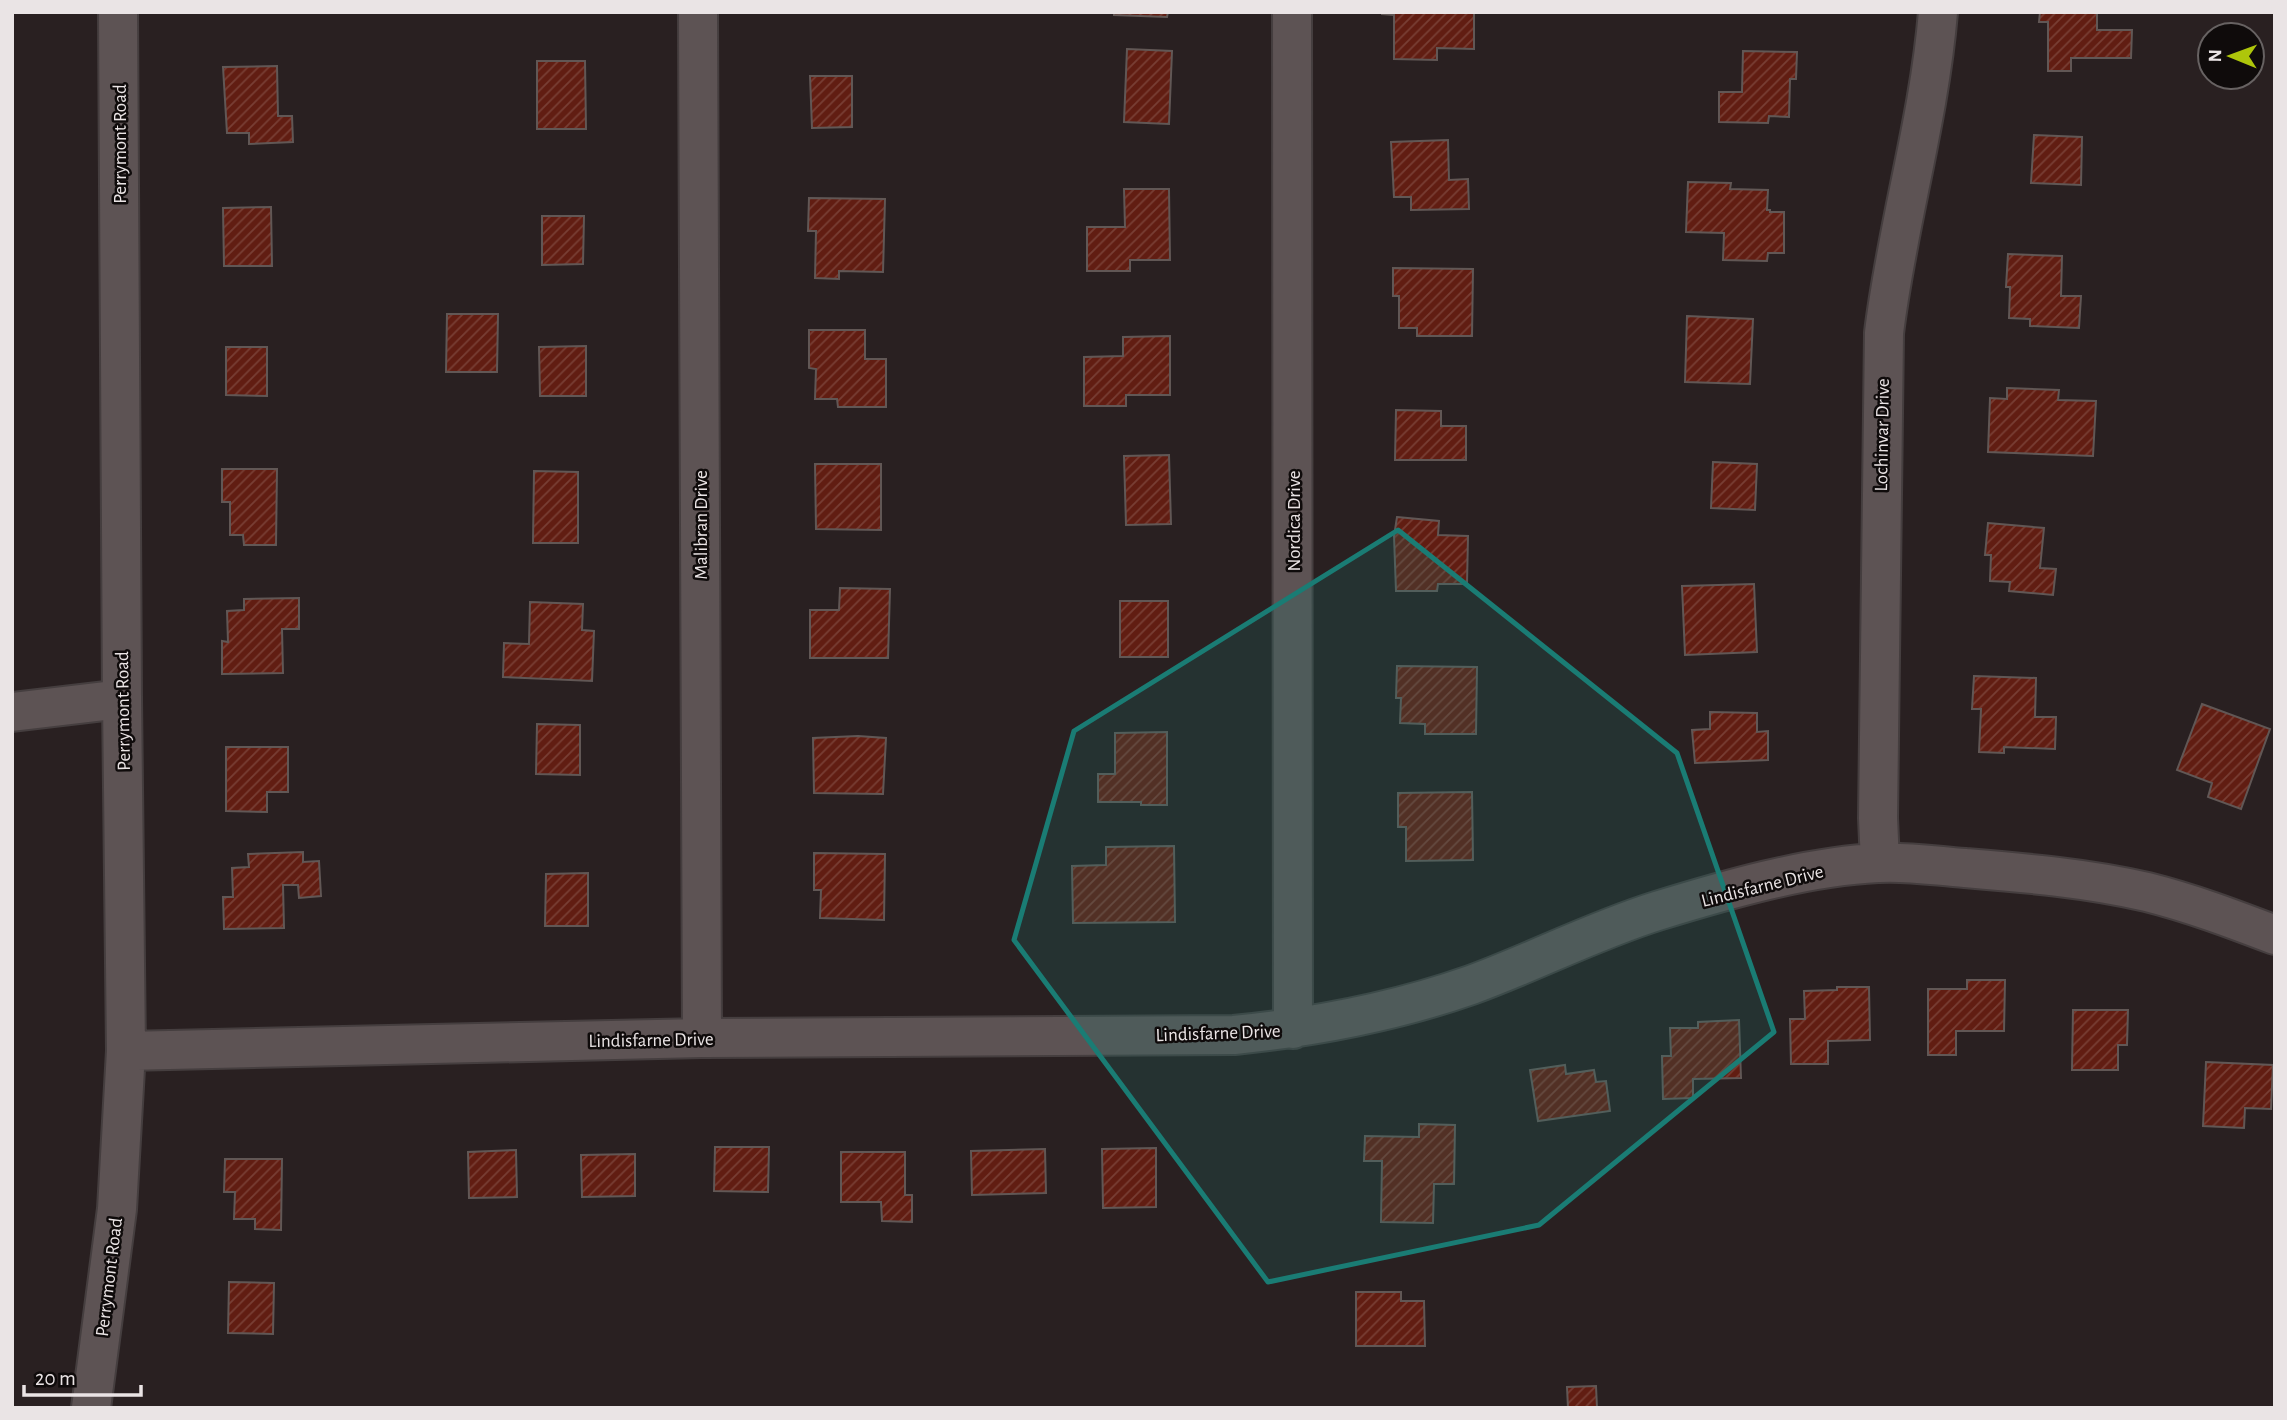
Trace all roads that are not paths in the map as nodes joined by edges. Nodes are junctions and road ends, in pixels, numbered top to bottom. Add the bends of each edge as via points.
1 (118, 12) edge
2 (698, 12) edge
3 (1292, 12) edge
4 (1938, 12) edge
5 (122, 699) junction
6 (12, 712) edge
7 (1880, 862) junction
8 (2275, 935) edge
9 (1293, 1029) junction
10 (702, 1038) junction
11 (127, 1051) junction
12 (91, 1408) edge

1 - 5 street, Perrymont Road
2 - 10 street, Malibran Drive
3 - 9 street, Nordica Drive
4 - 7 street, Lochinvar Drive via 1932,73 1884,333
5 - 6 street
5 - 11 street, Perrymont Road
7 - 8 street, Lindisfarne Drive via 2028,873 2145,892
7 - 9 street, Lindisfarne Drive via 1821,869 1656,911 1473,984 1373,1013
9 - 10 street, Lindisfarne Drive via 1234,1035
10 - 11 street, Lindisfarne Drive
11 - 12 street, Perrymont Road via 117,1209

